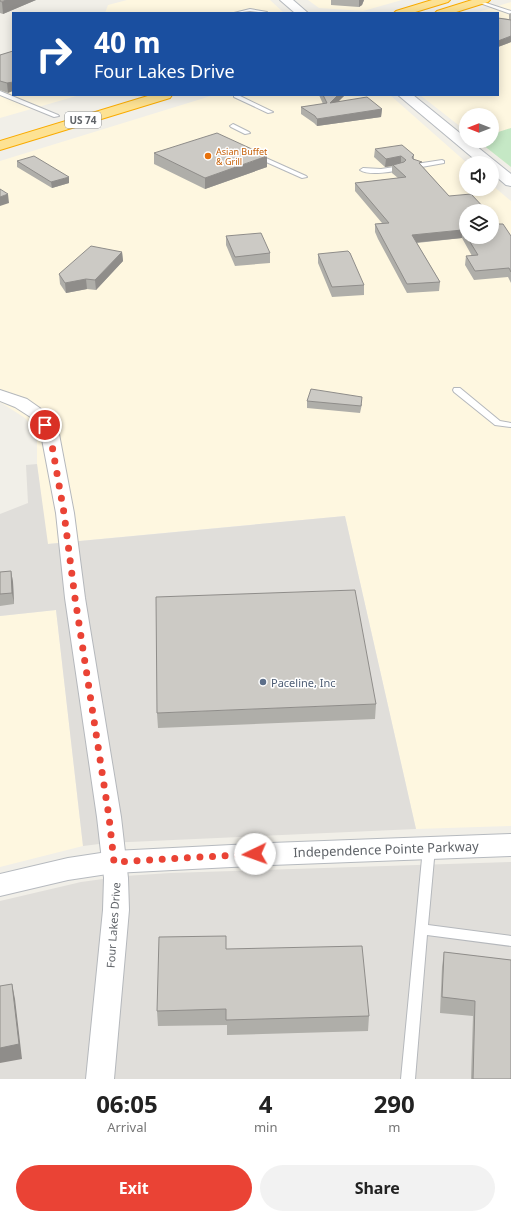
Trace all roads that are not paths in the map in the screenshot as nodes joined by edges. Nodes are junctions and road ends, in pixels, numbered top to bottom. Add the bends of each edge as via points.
1 (286, 0) edge
2 (444, 0) edge
3 (481, 1) edge
4 (241, 12) edge
5 (260, 12) edge
6 (301, 12) edge
7 (403, 12) edge
8 (444, 12) edge
9 (510, 12) edge
10 (499, 16) edge
11 (0, 93) edge
12 (123, 96) edge
13 (162, 96) edge
14 (236, 96) edge
15 (406, 96) edge
16 (270, 112) dead end
17 (56, 116) junction
18 (233, 126) dead end
19 (247, 132) dead end
20 (0, 133) edge
21 (0, 146) edge
22 (251, 154) edge
23 (479, 156) edge
24 (442, 162) dead end
25 (416, 166) edge
26 (402, 168) edge
27 (363, 170) dead end
28 (499, 172) edge
29 (304, 177) dead end
30 (511, 182) edge
31 (457, 390) dead end
32 (0, 395) edge
33 (511, 425) edge
34 (511, 845) edge
35 (429, 847) junction
36 (114, 862) junction
37 (0, 885) edge
38 (421, 929) junction
39 (511, 941) edge
40 (100, 1079) edge
41 (408, 1079) edge

1 - 6 street
2 - 7 highway
3 - 8 highway
3 - 9 lane
4 - 5 lane
9 - 10 lane
11 - 17 lane
12 - 17 highway, US 74
13 - 21 highway, US 74
14 - 16 lane
15 - 23 street
17 - 20 highway, US 74
18 - 19 lane
22 - 29 lane
24 - 25 lane
26 - 27 lane
28 - 30 street
31 - 33 lane via 498,424
32 - 36 street, Four Lakes Drive via 38,415 50,434 64,513
34 - 35 street, Independence Pointe Parkway
35 - 36 street, Independence Pointe Parkway
35 - 38 lane
36 - 37 street, Independence Pointe Parkway via 68,869
36 - 40 street, Four Lakes Drive via 116,910
38 - 39 lane
38 - 41 lane

